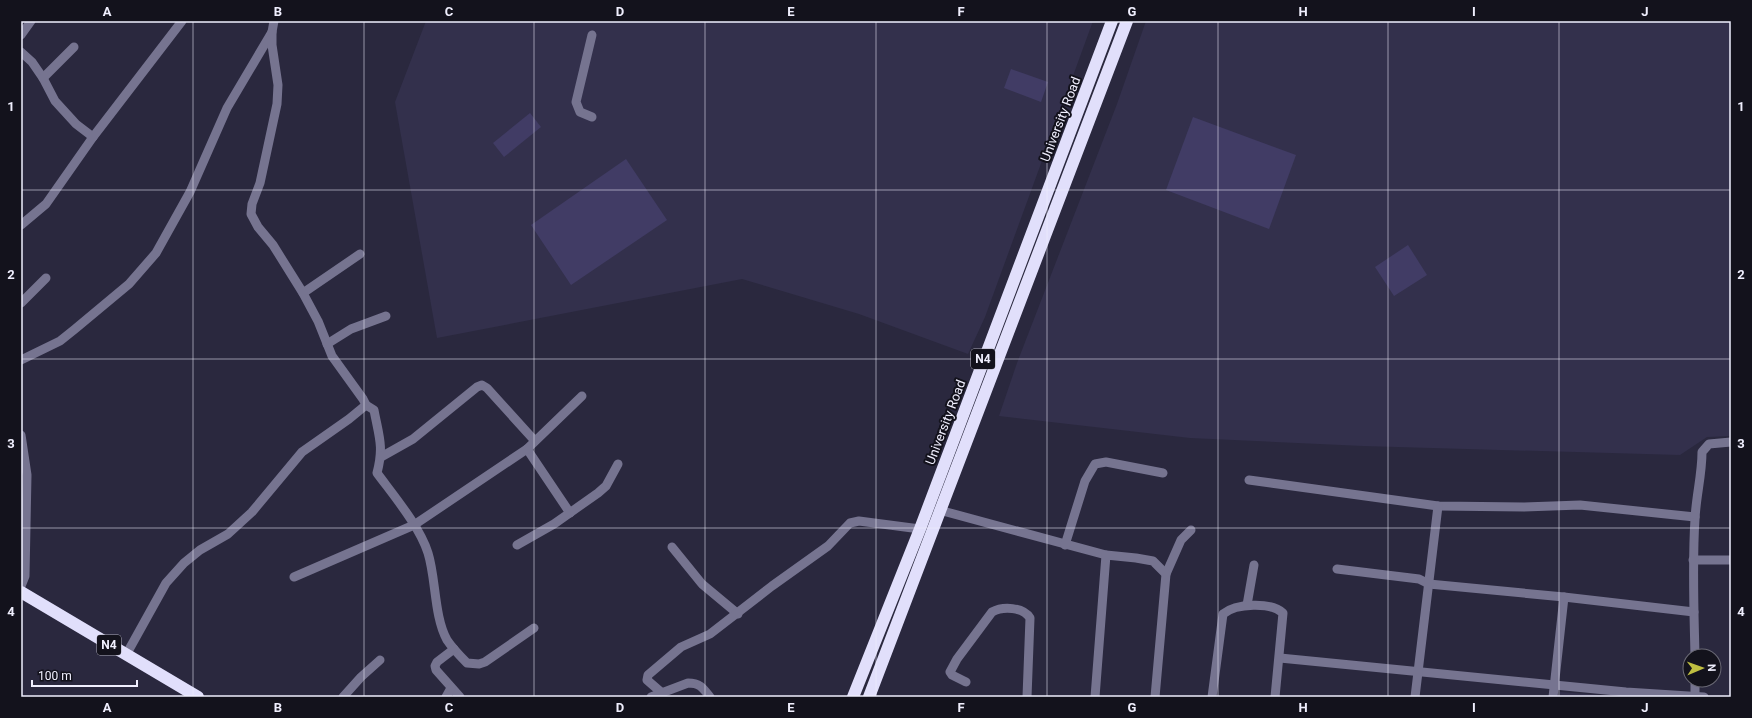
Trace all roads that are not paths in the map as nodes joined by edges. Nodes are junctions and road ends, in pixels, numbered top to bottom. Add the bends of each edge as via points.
1 (31, 21) edge
2 (182, 21) edge
3 (274, 21) edge
4 (1112, 21) edge
5 (1127, 21) edge
6 (272, 32) junction
7 (21, 35) edge
8 (592, 35) dead end
9 (74, 47) dead end
10 (21, 52) edge
11 (43, 78) junction
12 (592, 117) dead end
13 (93, 137) junction
14 (21, 225) edge
15 (360, 254) dead end
16 (46, 278) dead end
17 (303, 293) junction
18 (21, 303) edge
19 (386, 316) dead end
20 (327, 344) junction
21 (21, 360) edge
22 (582, 396) dead end
23 (366, 405) junction
24 (21, 435) edge
25 (535, 441) junction
26 (1731, 442) edge
27 (526, 449) junction
28 (381, 457) junction
29 (618, 464) dead end
30 (1163, 473) dead end
31 (1249, 480) dead end
32 (1438, 506) junction
33 (939, 510) junction
34 (570, 513) junction
35 (1695, 517) junction
36 (414, 526) junction
37 (920, 529) junction
38 (1191, 530) dead end
39 (517, 544) dead end
40 (1065, 545) junction
41 (672, 547) dead end
42 (1106, 555) junction
43 (1694, 560) junction
44 (1731, 560) edge
45 (1254, 565) dead end
46 (1337, 569) dead end
47 (1166, 574) junction
48 (294, 578) dead end
49 (1429, 584) junction
50 (21, 586) edge
51 (21, 592) edge
52 (1564, 597) junction
53 (1247, 605) junction
54 (1694, 612) junction
55 (738, 614) junction
56 (534, 628) dead end
57 (1695, 648) edge
58 (454, 649) junction
59 (126, 655) junction
60 (1280, 658) junction
61 (380, 660) dead end
62 (1418, 671) junction
63 (966, 682) dead end
64 (1554, 685) junction
65 (451, 688) junction
66 (662, 693) junction
67 (198, 697) edge
68 (343, 697) edge
69 (446, 697) edge
70 (460, 697) edge
71 (651, 697) edge
72 (710, 697) edge
73 (853, 697) edge
74 (869, 697) edge
75 (1027, 697) edge
76 (1095, 697) edge
77 (1155, 697) edge
78 (1212, 697) edge
79 (1275, 697) edge
80 (1415, 697) edge
81 (1553, 697) edge
82 (1698, 697) edge

1 - 7 street
2 - 13 street
3 - 6 street
4 - 37 highway, University Road / N4
5 - 33 highway, University Road / N4
6 - 17 street via 278,85 277,104 251,214
6 - 21 street via 227,108 190,192 156,253 129,284 60,341
8 - 12 street via 576,102 580,112
9 - 11 street
10 - 11 street
11 - 13 street via 55,101 76,124
13 - 14 street via 46,204
15 - 17 street
16 - 18 street
17 - 20 street
19 - 20 street via 351,329
20 - 23 street via 332,356
22 - 25 street
23 - 28 street via 374,410
23 - 59 street via 302,452 252,512 228,534 200,550 184,563 166,584
24 - 50 street via 27,475 25,576
25 - 27 street
25 - 28 street via 482,385 413,439
26 - 35 street via 1715,442 1702,452 1702,471
27 - 34 street
27 - 36 street
28 - 36 street via 378,473
29 - 34 street via 606,486
30 - 40 street via 1106,462 1095,464 1085,481
31 - 32 street
32 - 35 street via 1524,508 1580,505
32 - 49 street
33 - 40 street
33 - 74 highway, University Road / N4
34 - 39 street
35 - 43 street
36 - 48 street
36 - 58 street via 428,553 446,638
37 - 55 street via 854,521 828,546
37 - 73 highway, University Road / N4
38 - 47 street via 1181,540
40 - 42 street
41 - 55 street via 702,584
42 - 47 street via 1153,561
42 - 76 street
43 - 44 street
43 - 54 street
45 - 53 street
46 - 49 street via 1419,579
47 - 77 street
49 - 52 street
49 - 62 street
51 - 59 highway, N4
52 - 54 street
52 - 64 street
53 - 60 street via 1278,608 1283,613
53 - 78 street via 1223,614
54 - 57 street
55 - 66 street via 710,634 681,647 648,675 647,680
56 - 58 street via 479,664 467,663
58 - 65 street via 435,666
59 - 67 highway, N4
60 - 62 street
60 - 79 street
61 - 68 street via 361,676
62 - 64 street
62 - 80 street
63 - 75 street via 950,672 957,658 992,612 997,609 1016,609 1030,618
64 - 81 street
64 - 82 street
65 - 69 street
65 - 70 street
66 - 71 street
66 - 72 street via 693,683 700,684

